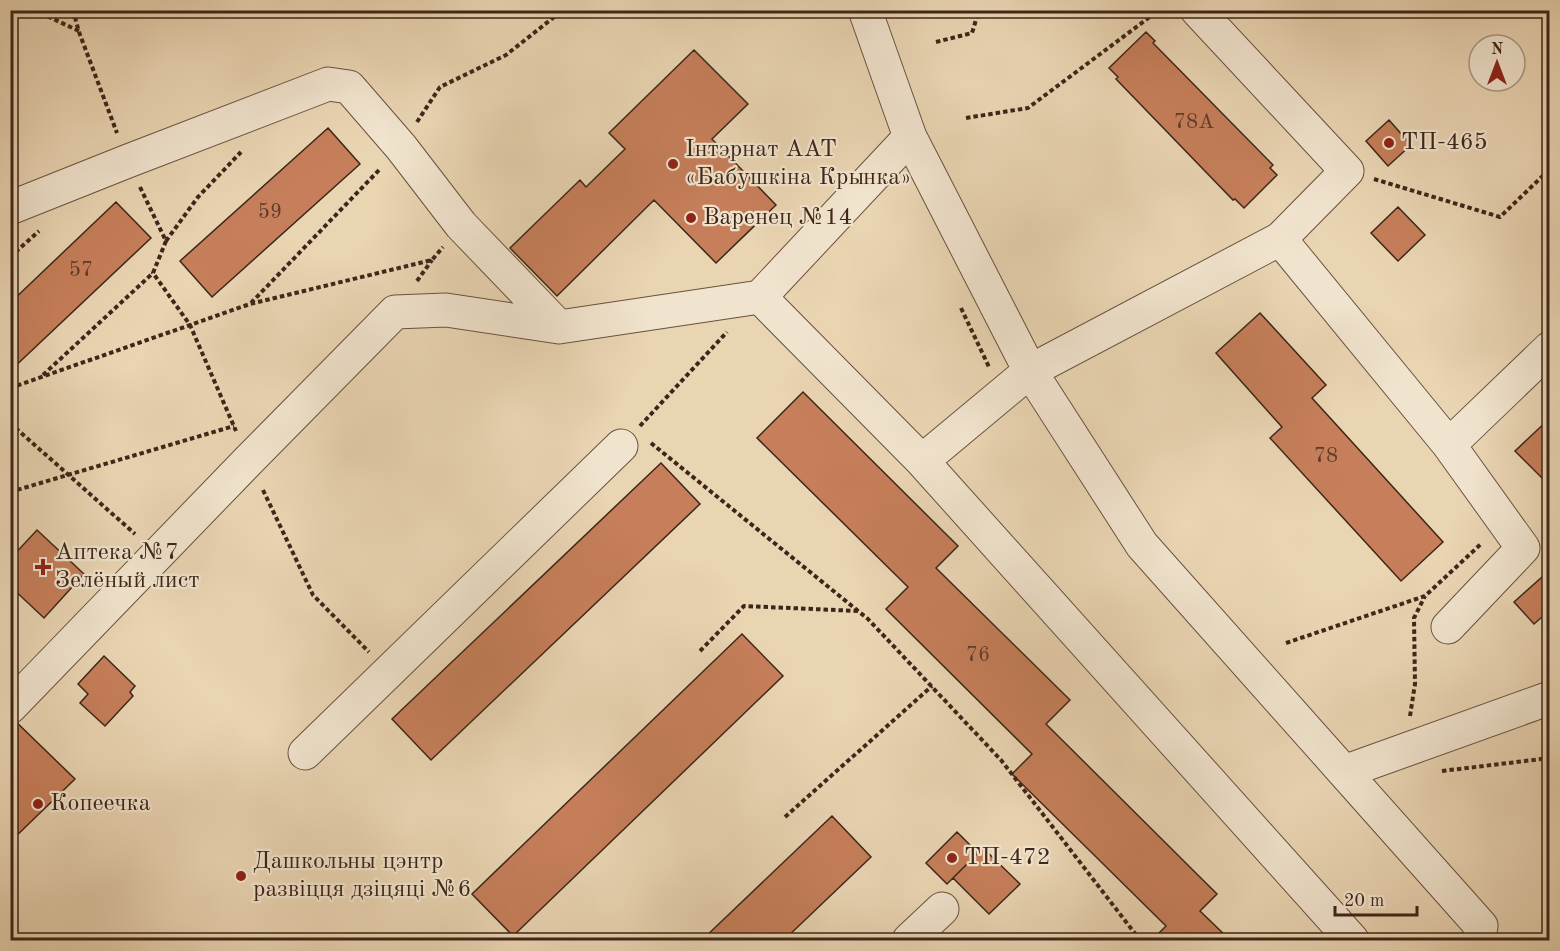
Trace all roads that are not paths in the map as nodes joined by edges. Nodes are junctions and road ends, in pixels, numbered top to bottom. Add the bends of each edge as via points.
1 (865, 10) edge
2 (1197, 10) edge
3 (910, 137) junction
4 (10, 208) edge
5 (1280, 239) junction
6 (760, 297) junction
7 (559, 327) junction
8 (1550, 348) edge
9 (1030, 371) junction
10 (628, 438) road end
11 (1449, 445) junction
12 (922, 461) junction
13 (1448, 627) dead end
14 (1550, 698) edge
15 (10, 707) edge
16 (305, 753) dead end
17 (1344, 772) junction
18 (942, 909) dead end
19 (909, 940) edge
20 (1352, 940) edge
21 (1479, 940) edge

1 - 3 street
2 - 5 street via 1347,171
3 - 6 street
3 - 9 street
4 - 7 street via 328,84 349,87 461,225
5 - 9 street
5 - 11 street
6 - 7 street
6 - 12 street
7 - 15 street via 446,310 395,312
8 - 11 street
9 - 12 street
9 - 17 street via 1142,545
10 - 16 street
11 - 13 street via 1523,548
12 - 20 street
14 - 17 street
17 - 21 street via 1481,926
18 - 19 street

